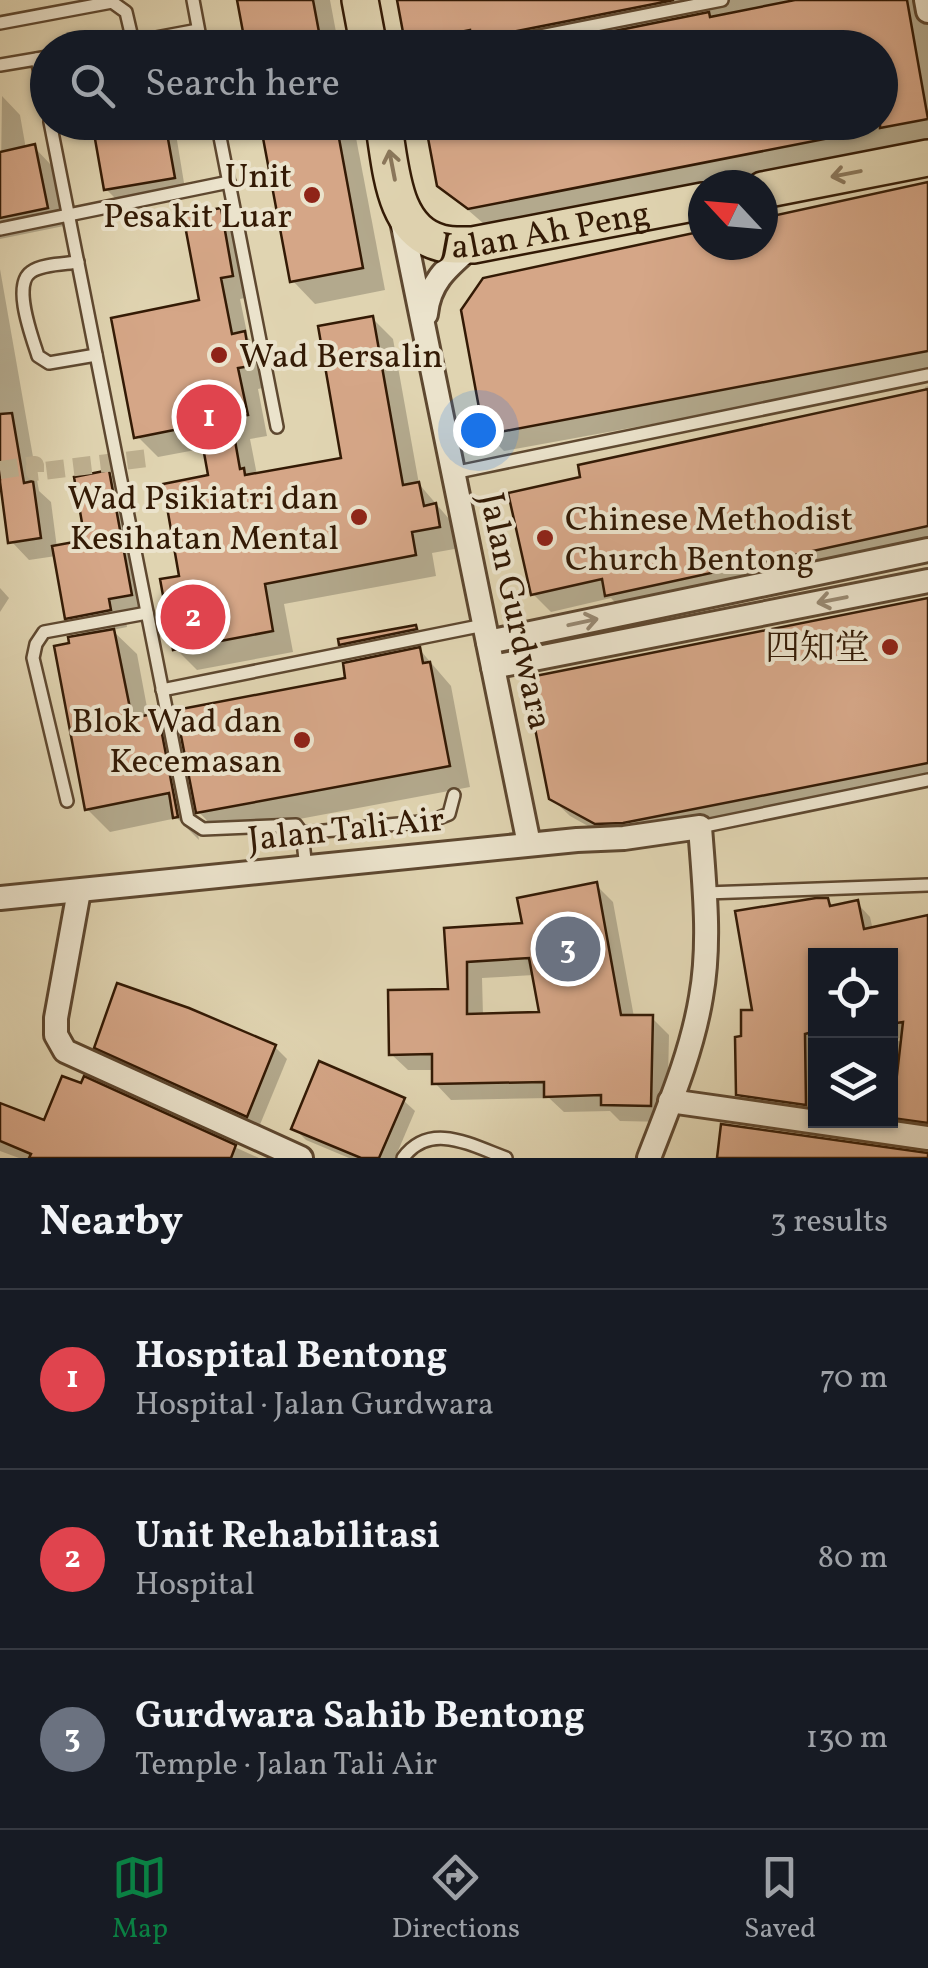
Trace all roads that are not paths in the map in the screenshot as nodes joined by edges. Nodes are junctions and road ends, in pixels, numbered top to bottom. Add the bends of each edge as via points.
1 (193, 0) edge
2 (360, 0) edge
3 (722, 0) edge
4 (926, 0) edge
5 (928, 11) edge
6 (0, 23) edge
7 (131, 30) edge
8 (198, 30) edge
9 (366, 30) edge
10 (570, 30) edge
11 (30, 60) edge
12 (0, 65) edge
13 (54, 140) edge
14 (221, 140) edge
15 (387, 140) edge
16 (928, 158) edge
17 (229, 182) junction
18 (778, 187) edge
19 (688, 204) edge
20 (400, 207) junction
21 (68, 214) junction
22 (0, 229) edge
23 (473, 245) junction
24 (78, 262) junction
25 (424, 332) junction
26 (96, 355) junction
27 (928, 374) edge
28 (278, 426) dead end
29 (453, 472) junction
30 (928, 550) edge
31 (928, 581) edge
32 (147, 614) junction
33 (486, 633) junction
34 (493, 667) junction
35 (162, 690) junction
36 (928, 780) edge
37 (454, 795) dead end
38 (67, 801) dead end
39 (700, 827) junction
40 (302, 833) junction
41 (529, 844) junction
42 (306, 868) junction
43 (928, 884) edge
44 (79, 891) junction
45 (704, 893) junction
46 (0, 898) edge
47 (670, 1102) junction
48 (928, 1138) edge
49 (301, 1158) edge
50 (404, 1158) edge
51 (506, 1158) edge
52 (649, 1158) edge

1 - 8 lane
2 - 9 main road
3 - 10 lane
4 - 5 street
6 - 7 lane via 112,2 126,12
11 - 12 lane
13 - 21 lane
14 - 17 lane
20 -> 15 main road
16 -> 18 main road
17 - 21 lane
17 - 28 lane
19 - 23 main road, Jalan Ah Peng
20 - 23 main road, Jalan Ah Peng via 420,233 441,244
20 - 25 street, Jalan Gurdwara
21 - 22 lane
21 - 24 lane
23 - 25 street via 428,292
24 - 26 lane
24 - 26 lane via 32,270 21,292 38,356 49,363
25 - 29 street, Jalan Gurdwara
26 - 32 lane
27 - 29 lane
29 - 33 street, Jalan Gurdwara
33 -> 30 street
31 -> 34 street
32 - 35 lane
32 - 38 lane via 44,632 36,644
33 - 34 street, Jalan Gurdwara
33 - 35 lane
34 - 41 street, Jalan Gurdwara
35 - 40 lane via 188,819 204,828 296,825
36 - 39 lane
37 - 40 lane via 449,814 431,821
39 - 41 street, Jalan Tali Air
39 - 45 street
40 - 42 lane
41 - 42 street, Jalan Tali Air
42 - 44 street, Jalan Tali Air
43 - 45 lane
44 - 46 street, Jalan Tali Air
44 - 49 street via 56,1018 65,1051
45 - 47 street via 702,995
47 - 48 street
47 - 52 street
50 - 51 lane via 439,1137

